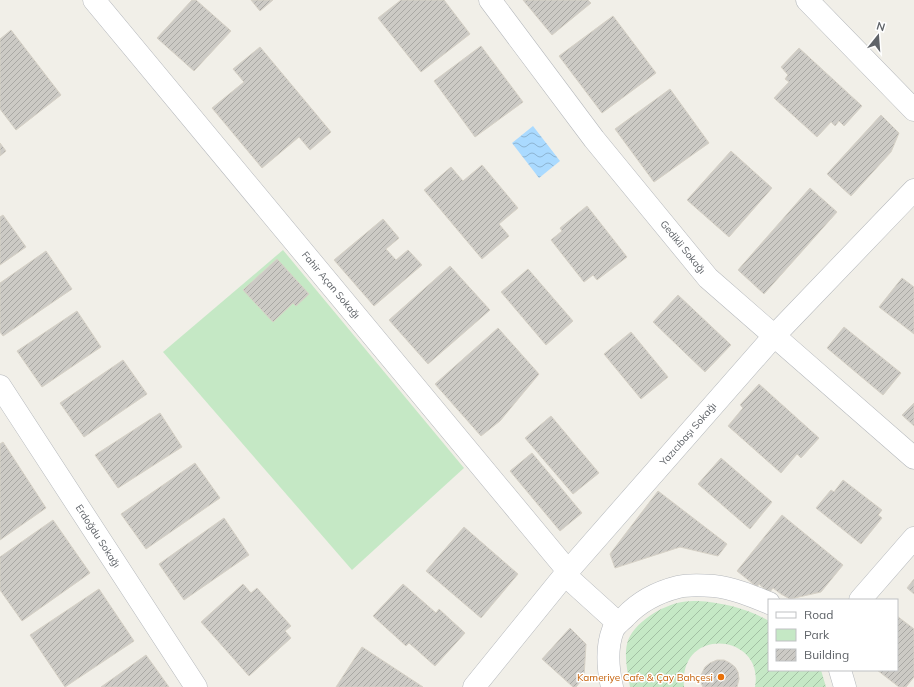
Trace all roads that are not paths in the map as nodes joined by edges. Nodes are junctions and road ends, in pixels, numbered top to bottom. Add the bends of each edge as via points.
1 (94, 0) edge
2 (490, 0) edge
3 (807, 0) edge
4 (914, 110) edge
5 (914, 190) edge
6 (774, 336) junction
7 (0, 386) edge
8 (914, 458) edge
9 (914, 538) edge
10 (566, 573) junction
11 (861, 599) edge
12 (768, 603) edge
13 (618, 623) junction
14 (840, 671) edge
15 (196, 687) edge
16 (474, 687) edge
17 (612, 687) edge
18 (845, 687) edge

1 - 10 street, Fahir Açan Sokağı
2 - 6 street, Gedikli Sokağı via 594,139 708,278
3 - 4 street
5 - 6 street, Yazıcıbaşı Sokağı
6 - 8 street, Gedikli Sokağı
6 - 10 street, Yazıcıbaşı Sokağı
7 - 15 street, Erdoğdu Sokağı
9 - 11 street
10 - 13 street, Fahir Açan Sokağı
10 - 16 street, Yazıcıbaşı Sokağı
12 - 13 street via 715,586 678,587 642,602
13 - 17 street via 610,640
14 - 18 street

